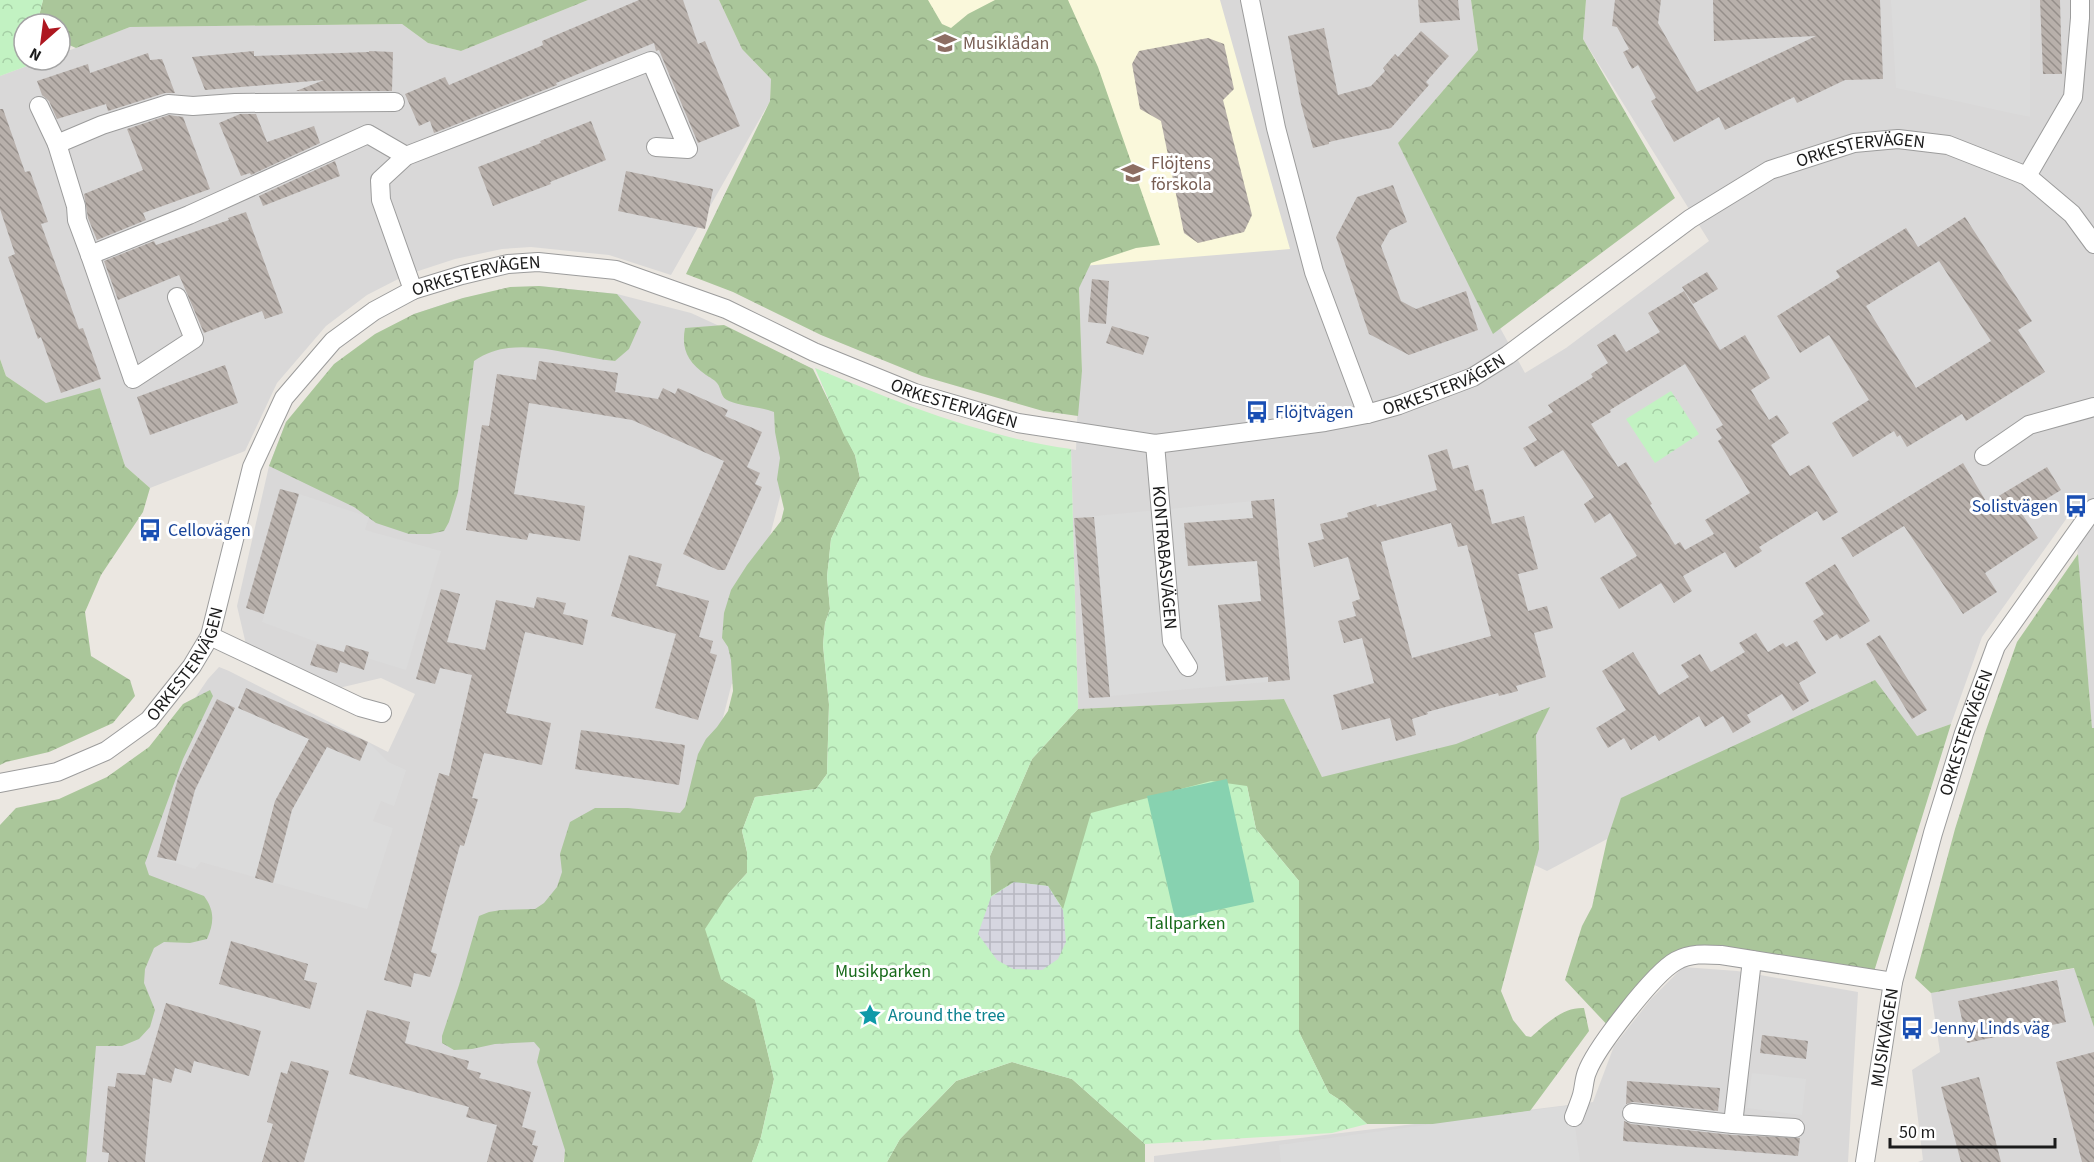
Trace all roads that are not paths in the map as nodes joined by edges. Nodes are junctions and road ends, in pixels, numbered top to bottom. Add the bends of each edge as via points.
1 (1250, 0) edge
2 (2080, 0) edge
3 (395, 102) dead end
4 (39, 106) dead end
5 (57, 144) junction
6 (656, 147) dead end
7 (406, 156) junction
8 (2027, 176) junction
9 (2094, 244) edge
10 (90, 255) junction
11 (413, 290) junction
12 (177, 297) dead end
13 (2094, 407) edge
14 (1368, 414) junction
15 (1155, 444) junction
16 (1984, 456) dead end
17 (2094, 508) edge
18 (210, 636) junction
19 (1188, 667) dead end
20 (382, 713) dead end
21 (0, 783) edge
22 (1752, 960) junction
23 (1893, 982) junction
24 (1632, 1113) dead end
25 (1574, 1116) dead end
26 (1733, 1124) junction
27 (1795, 1128) dead end
28 (1865, 1162) edge

1 - 14 street via 1276,128 1314,272
2 - 8 street via 2073,97
3 - 5 street via 168,104
4 - 5 street
5 - 10 street
6 - 7 street via 688,149 651,61
7 - 10 street via 368,134
7 - 11 street via 380,180 381,200
8 - 9 street, ORKESTERVÄGEN via 2072,214
8 - 14 street, ORKESTERVÄGEN via 1948,145 1898,139 1854,143 1770,170 1690,219 1473,377
10 - 12 street via 133,379 194,339
11 - 15 street, ORKESTERVÄGEN via 508,264 538,262 616,270 726,309 814,352 915,393 1018,423
11 - 18 street, ORKESTERVÄGEN via 374,311 333,341 284,398 252,467
13 - 16 street via 2029,425
14 - 15 street, ORKESTERVÄGEN
15 - 19 street, KONTRABASVÄGEN via 1172,641
17 - 23 street, ORKESTERVÄGEN via 1996,646 1933,833
18 - 20 street
18 - 21 street, ORKESTERVÄGEN via 192,666 148,720 106,751 57,772
22 - 23 street, MUSIKVÄGEN
22 - 25 street, MUSIKVÄGEN via 1700,954 1668,966 1607,1038 1587,1072
22 - 26 street
23 - 28 street, MUSIKVÄGEN
24 - 26 street
26 - 27 street

